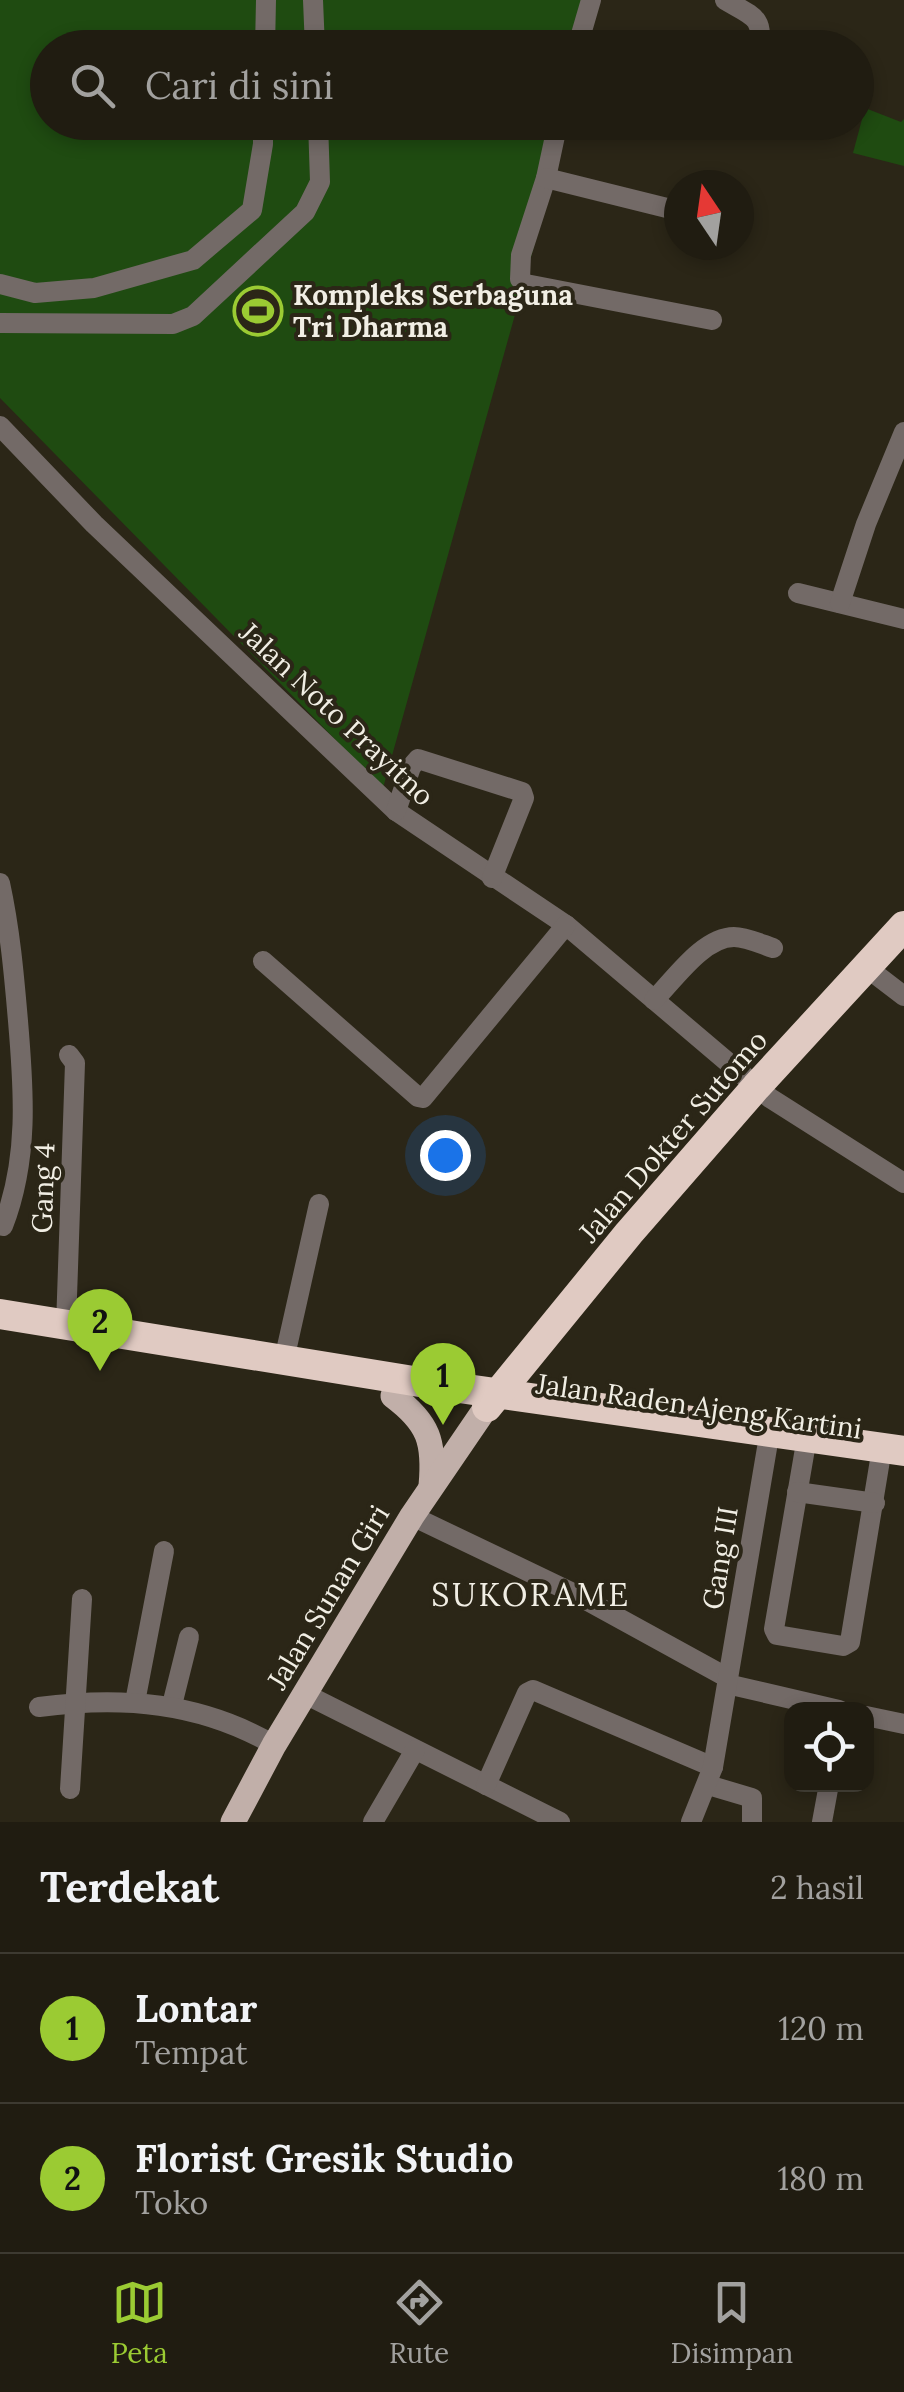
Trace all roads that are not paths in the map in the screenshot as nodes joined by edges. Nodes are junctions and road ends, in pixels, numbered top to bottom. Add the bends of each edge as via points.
1 (266, 0) edge
2 (312, 0) edge
3 (591, 0) edge
4 (725, 0) edge
5 (265, 30) edge
6 (313, 30) edge
7 (582, 30) edge
8 (762, 30) edge
9 (264, 140) edge
10 (319, 140) edge
11 (554, 140) edge
12 (546, 178) junction
13 (664, 208) edge
14 (0, 284) edge
15 (712, 320) dead end
16 (0, 323) edge
17 (0, 426) edge
18 (904, 432) edge
19 (798, 594) dead end
20 (840, 603) junction
21 (904, 619) edge
22 (396, 811) junction
23 (492, 878) junction
24 (0, 883) edge
25 (566, 925) junction
26 (903, 929) edge
27 (773, 948) dead end
28 (263, 961) dead end
29 (866, 967) junction
30 (903, 994) edge
31 (654, 1000) junction
32 (69, 1055) dead end
33 (756, 1087) junction
34 (904, 1183) edge
35 (319, 1204) dead end
36 (3, 1226) dead end
37 (0, 1314) edge
38 (66, 1326) junction
39 (0, 1333) edge
40 (284, 1360) junction
41 (394, 1396) junction
42 (491, 1401) junction
43 (806, 1445) junction
44 (767, 1448) junction
45 (893, 1458) edge
46 (431, 1486) junction
47 (798, 1492) junction
48 (875, 1504) junction
49 (412, 1516) junction
50 (164, 1551) dead end
51 (82, 1600) dead end
52 (189, 1637) dead end
53 (728, 1681) junction
54 (304, 1694) junction
55 (74, 1702) junction
56 (136, 1702) junction
57 (808, 1702) edge
58 (172, 1705) junction
59 (39, 1707) dead end
60 (874, 1718) edge
61 (904, 1724) edge
62 (274, 1745) junction
63 (414, 1750) junction
64 (710, 1776) junction
65 (486, 1785) junction
66 (70, 1789) dead end
67 (828, 1792) edge
68 (233, 1822) edge
69 (374, 1822) edge
70 (560, 1822) edge
71 (691, 1822) edge
72 (752, 1822) edge
73 (822, 1822) edge

1 - 5 street
2 - 6 street
3 - 7 street
4 - 8 street via 758,20
9 - 14 street via 252,210 192,260 94,288 35,293
10 - 16 street via 320,182 305,212 193,316 173,324
11 - 12 street
12 - 13 street
12 - 15 street via 521,255 523,283
17 - 22 street, Jalan Noto Prayitno
18 - 20 street
19 - 20 street
20 - 21 street
22 - 23 street, Jalan Noto Prayitno
22 - 23 street via 418,759 522,792
23 - 25 street, Jalan Noto Prayitno
24 - 36 street via 12,937 24,1121 18,1180
25 - 28 street via 423,1098
25 - 31 street, Jalan Noto Prayitno
26 - 29 highway, Jalan Dokter Sutomo
27 - 31 street via 737,937 720,940
29 - 30 street
29 - 33 highway, Jalan Dokter Sutomo
31 - 33 street, Jalan Noto Prayitno
32 - 38 street, Gang 4 via 75,1063
33 - 34 street, Jalan Noto Prayitno
33 - 42 highway, Jalan Dokter Sutomo
35 - 40 street
37 - 38 highway
38 - 40 highway
39 - 41 highway
40 - 42 highway
41 - 42 highway
41 - 46 main road via 424,1426
42 - 43 highway, Jalan Raden Ajeng Kartini
42 - 44 highway, Jalan Raden Ajeng Kartini
42 - 46 main road, Jalan Sunan Giri
43 - 44 highway, Jalan Raden Ajeng Kartini
43 - 45 highway, Jalan Raden Ajeng Kartini
43 - 47 street
44 - 53 street, Gang III
45 - 48 street
46 - 49 main road, Jalan Sunan Giri
47 - 48 street
47 - 48 street via 774,1632 842,1646 850,1642
49 - 53 street via 576,1594
49 - 54 main road, Jalan Sunan Giri
50 - 56 street
51 - 55 street
52 - 58 street
53 - 57 street
53 - 64 street, Gang III
54 - 62 main road, Jalan Sunan Giri
54 - 63 street
55 - 56 street
55 - 59 street
55 - 66 street
56 - 58 street
58 - 62 street
60 - 61 street
62 - 68 main road, Jalan Sunan Giri
63 - 65 street
63 - 69 street
64 - 65 street via 533,1690
64 - 71 street, Gang III
64 - 72 street via 752,1798
65 - 70 street
67 - 73 street

